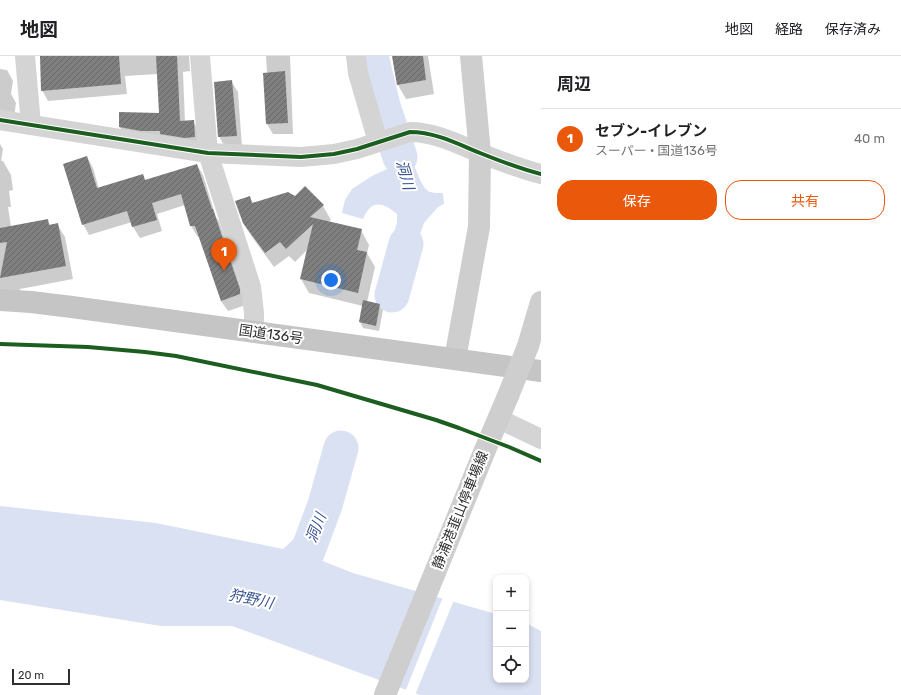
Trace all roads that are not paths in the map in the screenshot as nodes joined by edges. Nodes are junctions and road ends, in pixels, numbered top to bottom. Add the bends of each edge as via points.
1 (25, 56) edge
2 (200, 56) edge
3 (356, 56) edge
4 (471, 56) edge
5 (0, 120) edge
6 (31, 125) junction
7 (380, 141) junction
8 (208, 153) junction
9 (480, 153) junction
10 (541, 174) edge
11 (0, 300) edge
12 (541, 302) edge
13 (254, 331) junction
14 (455, 359) junction
15 (541, 371) edge
16 (499, 418) junction
17 (541, 439) edge
18 (385, 695) edge

1 - 6 street
2 - 8 street
3 - 7 street via 358,73
4 - 9 main road
5 - 6 street
6 - 8 street
7 - 8 street via 334,154 300,157
7 - 9 street via 410,132 420,132 456,142
8 - 13 street via 251,287
9 - 10 street
9 - 14 main road via 479,227
11 - 13 highway, 国道136号
12 - 16 main road, 静浦港韮山停車場線, bridge via 528,346
13 - 14 highway, 国道136号
14 - 15 highway, 国道136号
16 - 17 street
16 - 18 main road, 静浦港韮山停車場線

